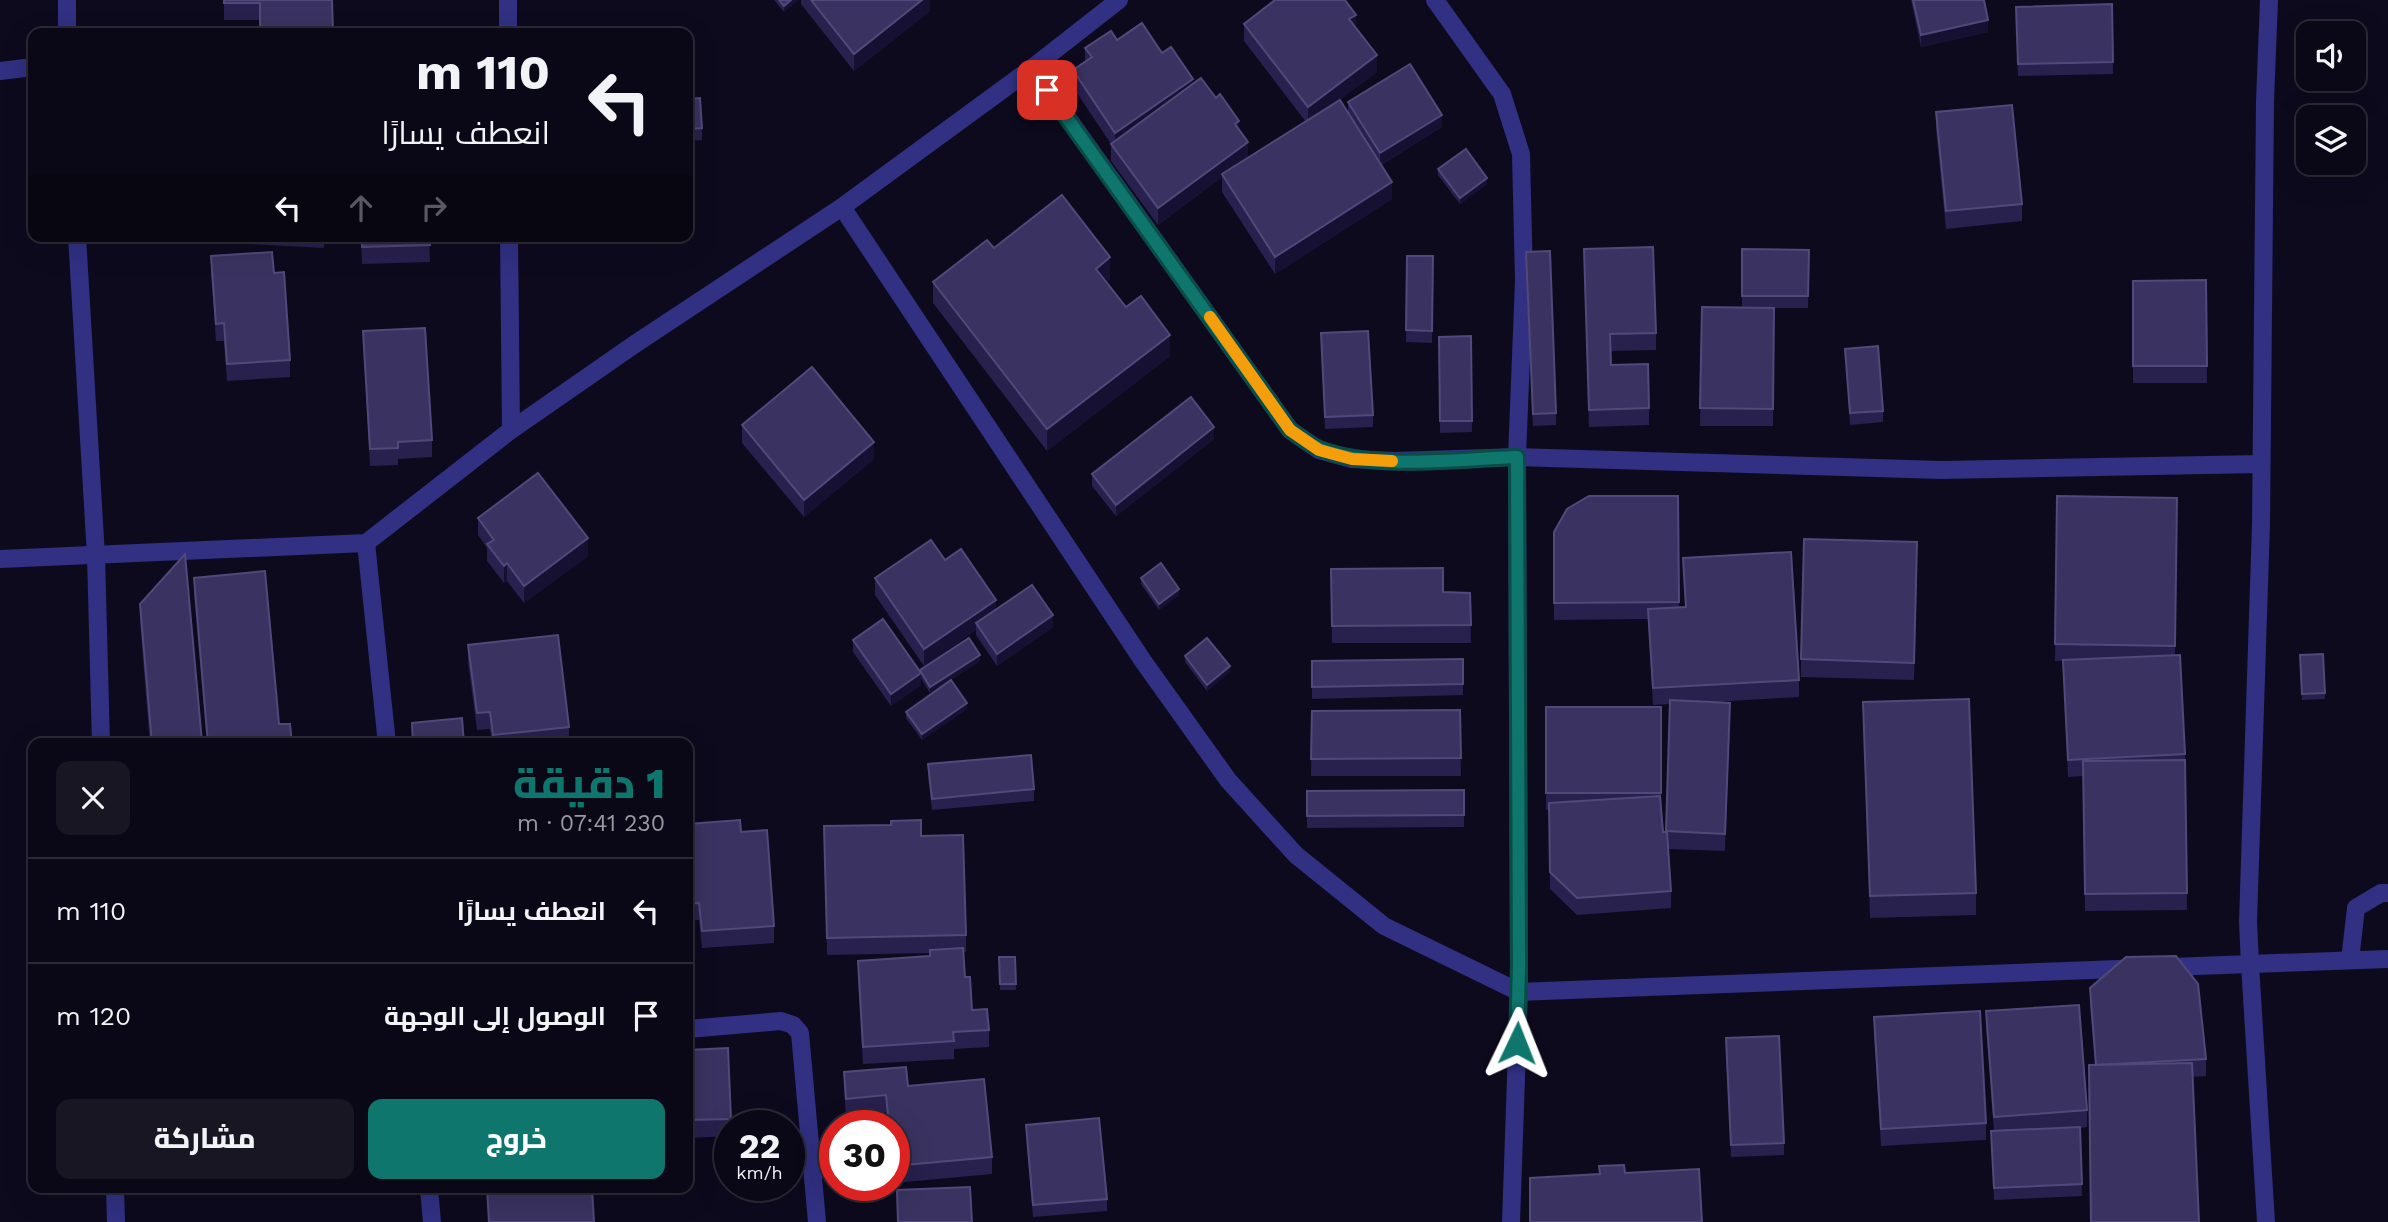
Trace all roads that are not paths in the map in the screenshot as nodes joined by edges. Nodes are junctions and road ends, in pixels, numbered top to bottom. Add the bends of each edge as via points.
1 (67, 0) edge
2 (508, 0) edge
3 (1119, 0) edge
4 (1435, 0) edge
5 (2269, 0) edge
6 (67, 28) edge
7 (508, 28) edge
8 (28, 68) edge
9 (1032, 68) junction
10 (0, 71) edge
11 (842, 207) junction
12 (77, 242) edge
13 (509, 242) edge
14 (511, 430) junction
15 (1517, 457) junction
16 (2260, 464) junction
17 (366, 543) junction
18 (96, 556) junction
19 (0, 559) edge
20 (101, 738) edge
21 (386, 738) edge
22 (2388, 893) edge
23 (2388, 959) edge
24 (2350, 960) junction
25 (2250, 964) junction
26 (1519, 992) junction
27 (693, 1029) edge
28 (115, 1193) edge
29 (429, 1193) edge
30 (116, 1222) edge
31 (432, 1222) edge
32 (817, 1222) edge
33 (1511, 1222) edge
34 (2266, 1222) edge

1 - 6 street
2 - 7 street
3 - 9 street
4 - 15 street via 1502,94 1521,154 1524,281
5 - 16 street
8 - 10 street
9 - 11 street
9 - 15 street via 1290,430 1319,450 1352,459
11 - 14 street
11 - 26 street via 1143,661 1228,780 1296,855 1384,926
12 - 18 street
13 - 14 street
14 - 17 street
15 - 16 street via 1941,470
15 - 26 street
16 - 25 street
17 - 18 street
17 - 21 street
18 - 19 street
18 - 20 street
22 - 24 street via 2356,908
23 - 24 street
24 - 25 street
25 - 26 street
25 - 34 street
26 - 33 street
27 - 32 street via 781,1021 800,1034
28 - 30 street
29 - 31 street

